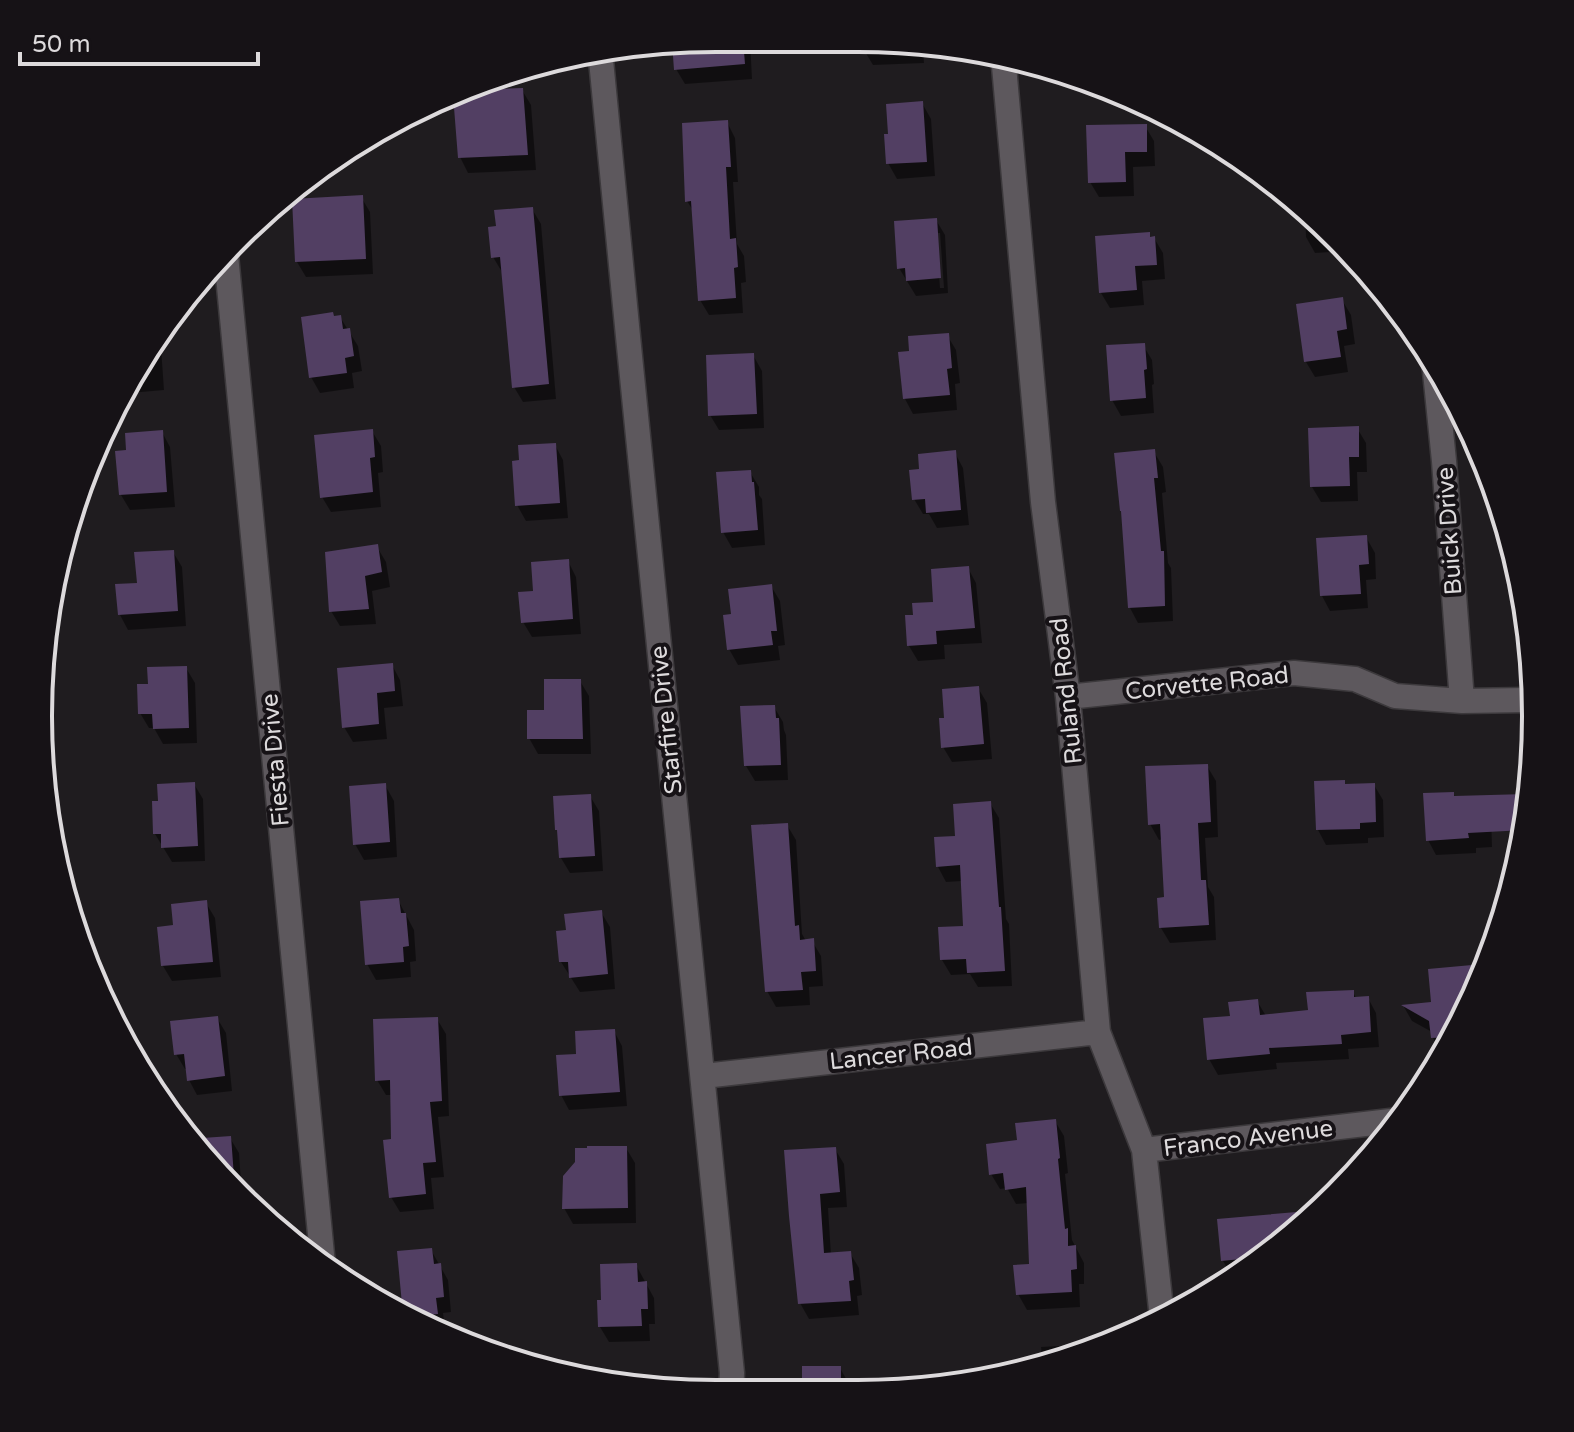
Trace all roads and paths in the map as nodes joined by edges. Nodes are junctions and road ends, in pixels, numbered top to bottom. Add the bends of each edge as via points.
1 (601, 63) edge
2 (1004, 69) edge
3 (227, 267) edge
4 (1437, 391) edge
5 (1068, 697) junction
6 (1522, 700) edge
7 (1462, 701) junction
8 (1098, 1032) junction
9 (704, 1076) junction
10 (1383, 1122) edge
11 (1144, 1150) junction
12 (322, 1250) edge
13 (1161, 1307) edge
14 (732, 1380) edge

1 - 9 street, Starfire Drive
2 - 5 street, Ruland Road via 1043,502
3 - 12 street, Fiesta Drive
4 - 7 street, Buick Drive
5 - 7 street, Corvette Road via 1294,673 1355,679 1395,696
5 - 8 street, Ruland Road
6 - 7 street, Corvette Road
8 - 9 street, Lancer Road
8 - 11 street, Ruland Road
9 - 14 street, Starfire Drive
10 - 11 street, Franco Avenue
11 - 13 street, Ruland Road

